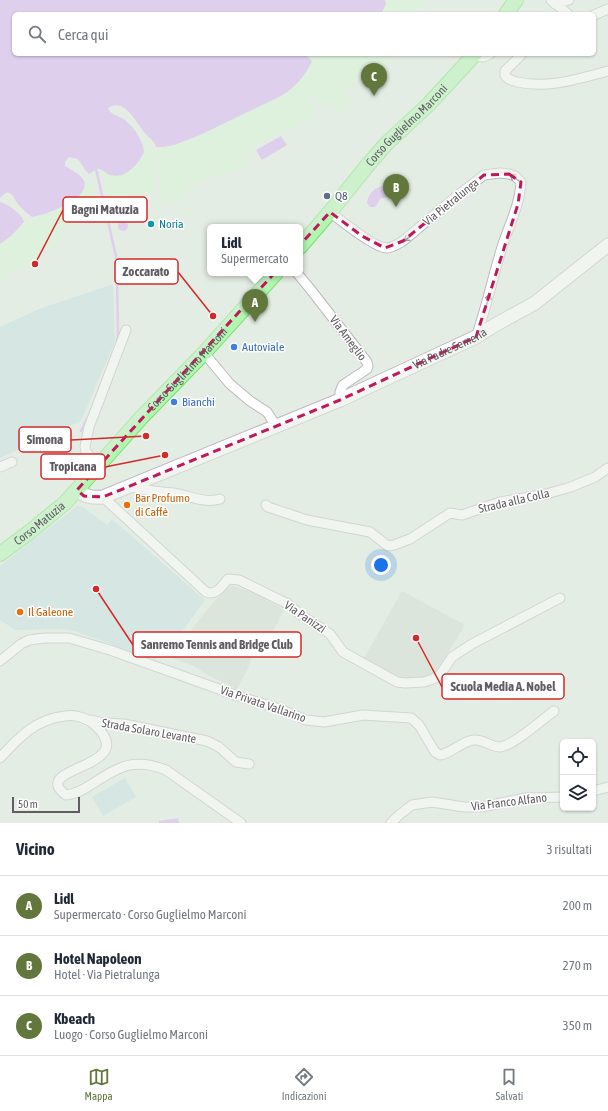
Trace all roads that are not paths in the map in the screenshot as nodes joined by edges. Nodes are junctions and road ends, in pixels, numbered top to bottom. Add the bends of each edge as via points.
1 (516, 0) edge
2 (569, 0) edge
3 (553, 2) edge
4 (608, 9) edge
5 (507, 12) edge
6 (566, 12) edge
7 (596, 14) edge
8 (474, 56) edge
9 (520, 56) edge
10 (608, 71) edge
11 (330, 212) junction
12 (303, 243) edge
13 (608, 245) edge
14 (273, 276) edge
15 (299, 276) edge
16 (126, 330) dead end
17 (476, 337) junction
18 (204, 353) junction
19 (340, 400) junction
20 (276, 426) junction
21 (12, 462) dead end
22 (99, 466) junction
23 (0, 467) edge
24 (608, 468) edge
25 (128, 486) junction
26 (77, 490) junction
27 (103, 496) junction
28 (220, 499) dead end
29 (266, 505) dead end
30 (0, 554) edge
31 (560, 598) dead end
32 (0, 661) edge
33 (554, 711) dead end
34 (90, 720) junction
35 (0, 758) edge
36 (249, 764) dead end
37 (608, 787) edge
38 (596, 790) edge
39 (560, 796) edge
40 (241, 823) edge
41 (391, 823) edge

1 - 5 main road
2 - 3 street
3 - 6 street
4 - 7 street
8 - 11 main road, Corso Guglielmo Marconi via 386,144
9 - 10 street via 505,71 506,78 529,85 562,83
11 - 12 main road, Corso Guglielmo Marconi
17 -> 11 street, Via Pietralunga via 518,204 521,182 515,176 500,173 484,175 403,241 385,248 362,236
13 - 17 main road, Via Padre Semeria via 535,303
14 - 18 main road, Corso Guglielmo Marconi
15 - 19 street, Via Ameglio via 367,362 367,369 342,385
16 - 22 street via 88,433 86,452
17 - 19 main road, Via Padre Semeria
18 - 20 street via 230,384 267,412
18 - 22 main road, Corso Guglielmo Marconi
19 - 20 main road, Via Padre Semeria
20 - 25 main road, Via Padre Semeria
21 - 23 street
22 - 26 main road, Corso Guglielmo Marconi
24 - 29 street, Strada alla Colla via 570,487 546,494 500,502 462,514 450,513 410,539 388,546 370,532 307,520
25 - 27 main road, Via Padre Semeria
25 - 28 street via 208,501
26 - 27 main road, Via Padre Semeria via 88,497
26 - 30 main road, Corso Matuzia via 65,503
27 - 31 street, Via Panizzi via 206,592 216,592 228,579 239,580 288,604 330,634 343,652 397,682 433,680 440,675 452,657 472,644
32 - 33 street, Via Privata Vallarino via 30,640 69,638 314,722 363,715 411,718 440,755 474,740 484,741 493,746 504,746
34 - 35 street, Strada Solaro Levante via 68,715 44,721 30,728
34 - 36 street, Strada Solaro Levante via 124,724 207,741 219,747 236,762
34 - 40 street, Strada Solaro Levante via 103,735 106,748 102,756 61,777 58,782 61,791 76,794 125,766 147,764 166,770
37 - 38 street
39 - 41 street, Via Franco Alfano via 525,798 482,807 432,802 412,805

